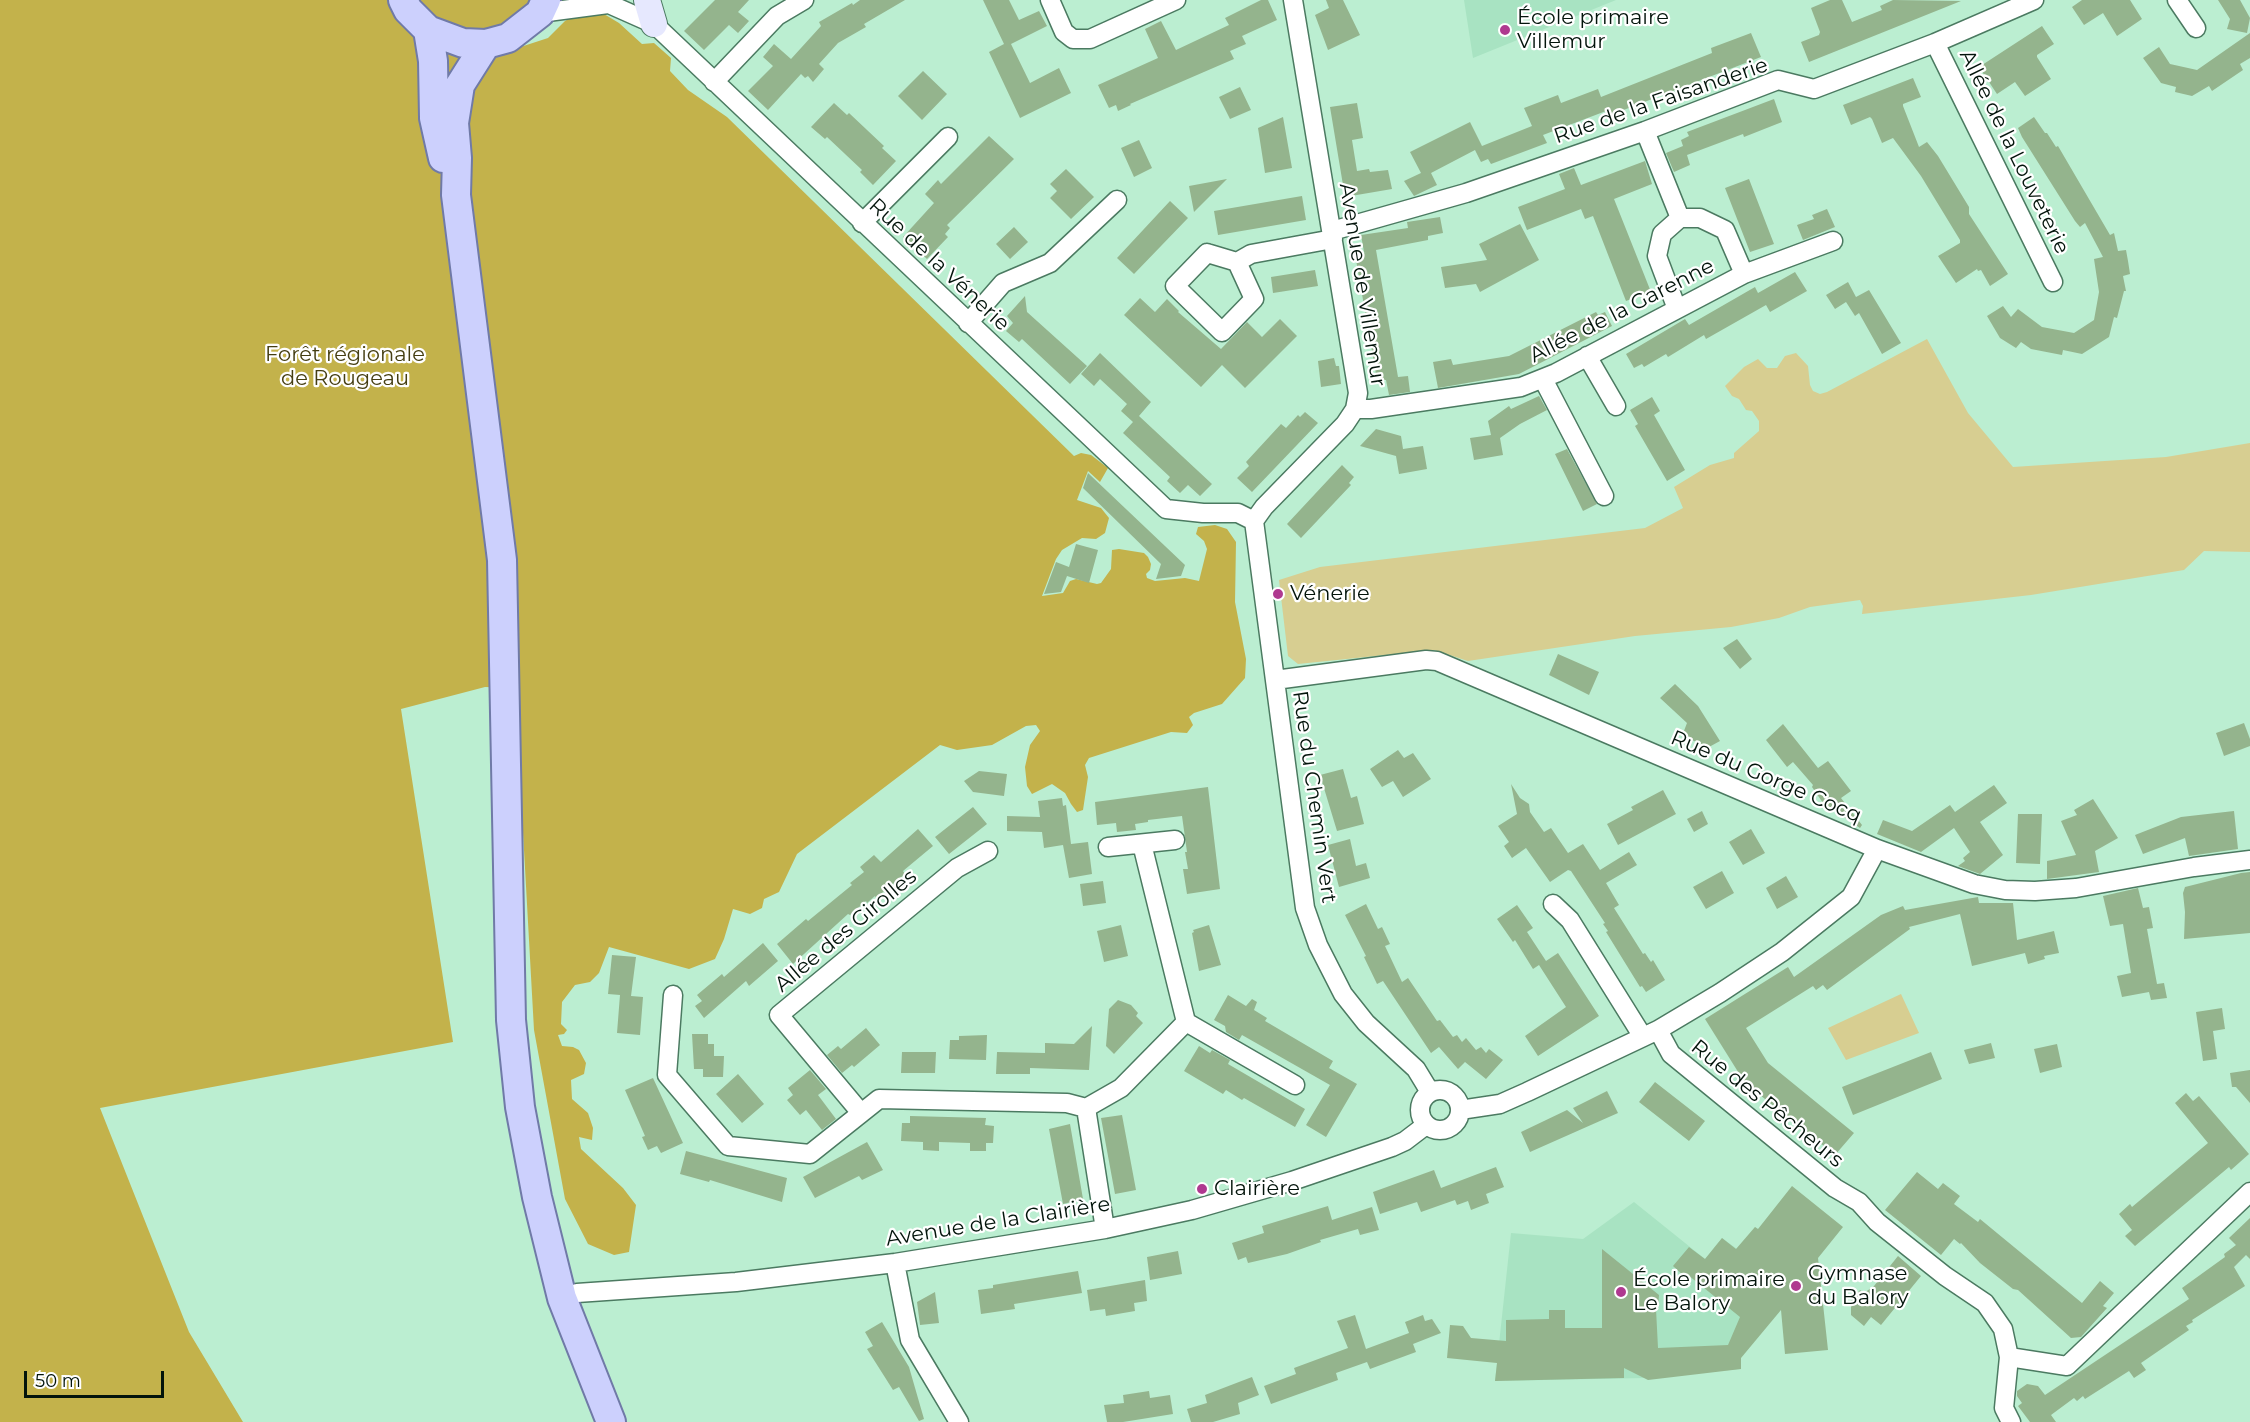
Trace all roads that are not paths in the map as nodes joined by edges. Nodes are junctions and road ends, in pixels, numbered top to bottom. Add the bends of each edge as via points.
1 (403, 0) edge
2 (804, 0) edge
3 (1050, 0) edge
4 (1176, 0) edge
5 (1293, 0) edge
6 (2034, 0) edge
7 (2177, 0) edge
8 (604, 2) edge
9 (543, 6) edge
10 (650, 12) edge
11 (2196, 28) dead end
12 (428, 30) junction
13 (1935, 43) junction
14 (486, 44) junction
15 (714, 82) junction
16 (1645, 131) junction
17 (948, 137) dead end
18 (456, 195) junction
19 (1117, 200) dead end
20 (1680, 218) junction
21 (862, 223) junction
22 (1332, 235) junction
23 (1833, 242) dead end
24 (1237, 262) junction
25 (1744, 274) junction
26 (2053, 282) dead end
27 (1677, 309) junction
28 (968, 323) junction
29 (1587, 356) junction
30 (1543, 378) junction
31 (1616, 406) dead end
32 (1354, 409) junction
33 (1604, 496) dead end
34 (1254, 521) junction
35 (1275, 680) junction
36 (1175, 840) dead end
37 (1142, 843) junction
38 (1108, 847) dead end
39 (1877, 849) junction
40 (988, 851) dead end
41 (2250, 860) edge
42 (1553, 904) dead end
43 (673, 995) dead end
44 (1186, 1022) junction
45 (1650, 1033) junction
46 (1295, 1085) dead end
47 (1430, 1092) junction
48 (1086, 1108) junction
49 (1460, 1110) junction
50 (861, 1113) junction
51 (1426, 1125) junction
52 (2250, 1192) edge
53 (1105, 1229) junction
54 (895, 1263) junction
55 (562, 1298) junction
56 (2009, 1357) junction
57 (610, 1422) edge
58 (959, 1422) edge
59 (2011, 1422) edge

1 - 12 main road
2 - 15 street via 777,16
3 - 4 street via 1065,32 1073,39 1090,39
5 - 22 street, Avenue de Villemur
6 - 13 street, Rue de la Faisanderie
7 - 11 street
8 - 9 street, Rue de la Vénerie
8 - 10 street, Rue de la Vénerie
9 - 14 main road via 508,38
10 - 15 street, Rue de la Vénerie
12 - 14 main road via 463,43
12 - 18 main road via 434,118
13 - 16 street, Rue de la Faisanderie via 1814,89 1778,80
13 - 26 street, Allée de la Louveterie
14 - 18 main road via 460,85 454,123
15 - 21 street, Rue de la Vénerie
16 - 20 street
16 - 22 street, Rue de la Faisanderie
17 - 21 street
18 - 55 main road via 502,560 511,1020 520,1107
19 - 28 street via 1050,263 1003,283
20 - 25 street via 1700,218 1725,230
20 - 27 street via 1662,234 1657,256
21 - 28 street, Rue de la Vénerie
22 - 24 street, Rue de la Faisanderie via 1251,254
22 - 32 street, Avenue de Villemur via 1358,393
23 - 25 street, Allée de la Garenne
24 - 24 street via 1207,253 1175,286 1222,332 1254,299
25 - 27 street, Allée de la Garenne
27 - 29 street, Allée de la Garenne
28 - 34 street, Rue de la Vénerie via 1166,509 1238,513
29 - 30 street, Allée de la Garenne
29 - 31 street
30 - 32 street, Allée de la Garenne via 1521,387 1371,410
30 - 33 street
32 - 34 street, Avenue de Villemur via 1345,424
34 - 35 street, Rue du Chemin Vert
35 - 39 street, Rue du Gorge Cocq via 1437,661
35 - 47 street, Rue du Chemin Vert via 1305,908 1318,945 1343,994 1366,1023 1416,1069
36 - 37 street
37 - 38 street
37 - 44 street
39 - 41 street, Rue du Gorge Cocq via 1974,884 2035,891
39 - 45 street via 1851,897 1832,915 1720,993
40 - 50 street, Allée des Girolles via 957,868 779,1015
42 - 45 street, Rue des Pêcheurs via 1570,920
43 - 50 street via 667,1076 728,1146 810,1154
44 - 46 street
44 - 48 street via 1121,1088
45 - 49 street via 1500,1104
45 - 56 street, Rue des Pêcheurs via 1835,1188 1859,1202 1877,1222 1985,1303 2003,1329
47 - 49 street via 1450,1093
47 - 51 street via 1420,1108
48 - 50 street via 1067,1103 879,1098
48 - 53 street
49 - 51 street via 1456,1122 1445,1130
51 - 53 street, Avenue de la Clairière via 1392,1147 1292,1181 1192,1210
52 - 56 street via 2067,1366
53 - 54 street, Avenue de la Clairière
54 - 55 street, Avenue de la Clairière via 736,1282 577,1293
54 - 58 street via 910,1340
55 - 57 main road
56 - 59 street, Rue des Pêcheurs via 2004,1408

